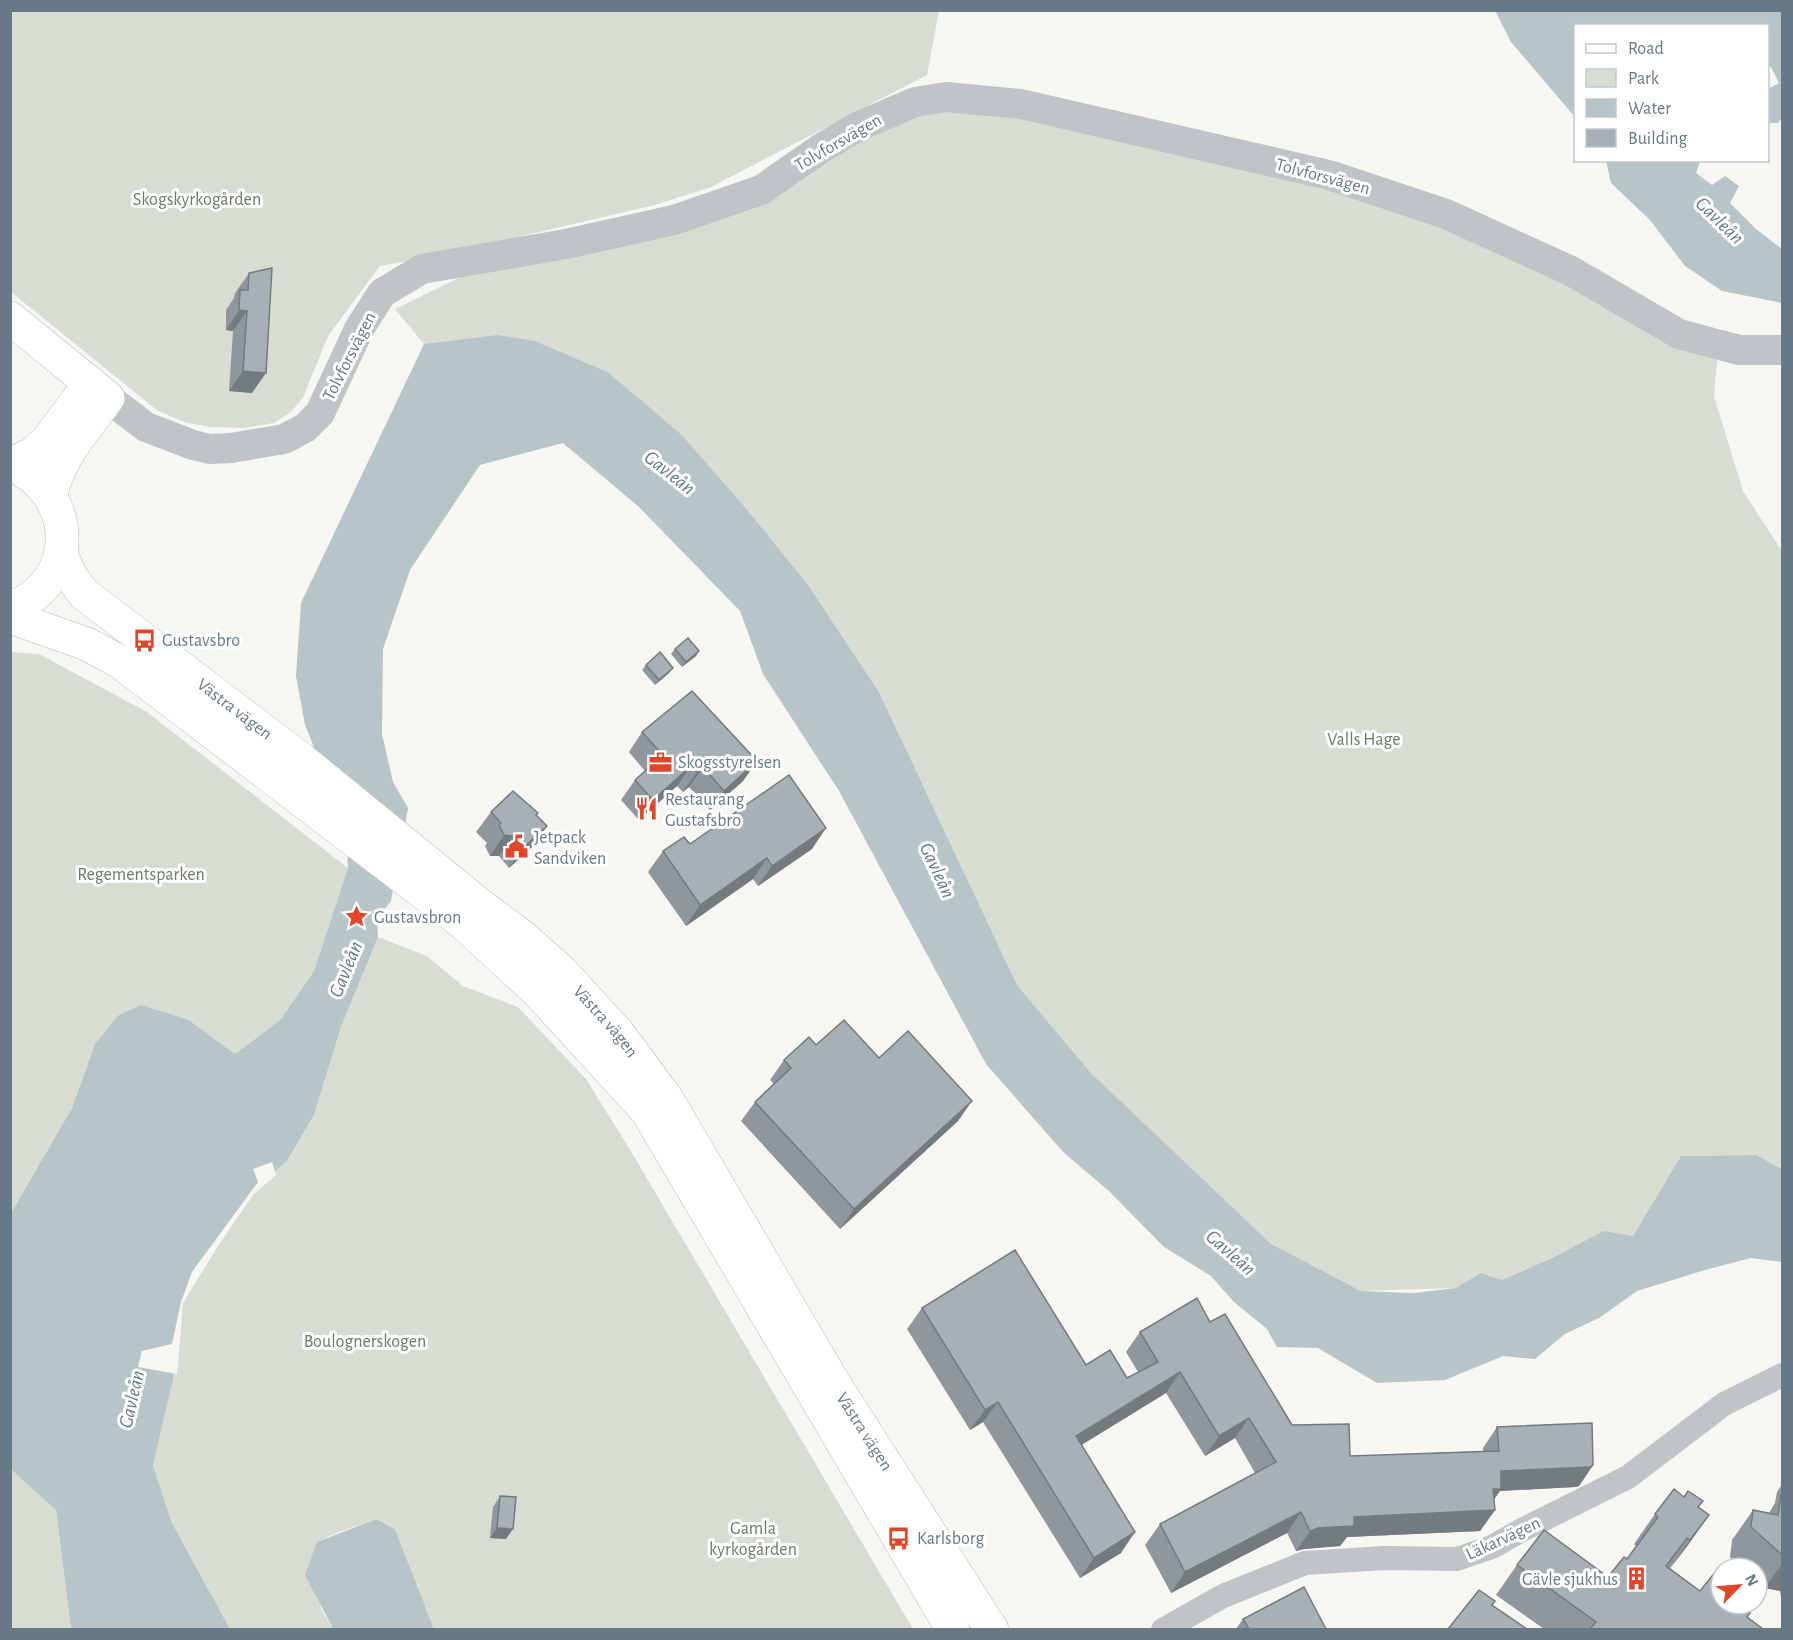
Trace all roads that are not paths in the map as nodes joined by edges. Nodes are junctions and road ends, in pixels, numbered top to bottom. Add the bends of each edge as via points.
1 (10, 318) edge
2 (1782, 350) edge
3 (99, 391) junction
4 (11, 464) edge
5 (51, 495) junction
6 (61, 554) junction
7 (10, 608) edge
8 (10, 617) edge
9 (471, 914) junction
10 (1782, 1375) edge
11 (953, 1629) edge
12 (992, 1629) edge
13 (1163, 1629) edge

1 - 3 main road
2 - 3 street, Tolvforsvägen via 1739,350 1679,334 1571,271 1467,223 1329,174 1021,104 946,97 915,102 857,127 762,190 674,220 422,269 382,293 358,329 320,413 284,440 231,448 193,445 146,427
3 - 4 main road via 32,454
3 - 5 main road via 55,475
4 - 5 main road via 40,482
5 - 6 main road via 62,524
6 - 7 main road via 44,587
6 - 9 main road, Västra vägen via 84,594 301,759
8 - 9 main road, Västra vägen via 87,644 120,662 286,788
9 - 11 main road, Västra vägen via 647,1112
9 - 12 main road, Västra vägen via 523,937 563,974 618,1033 667,1099 835,1384
10 - 13 street, Läkarvägen via 1724,1404 1628,1477 1492,1547 1457,1559 1305,1563 1223,1596

